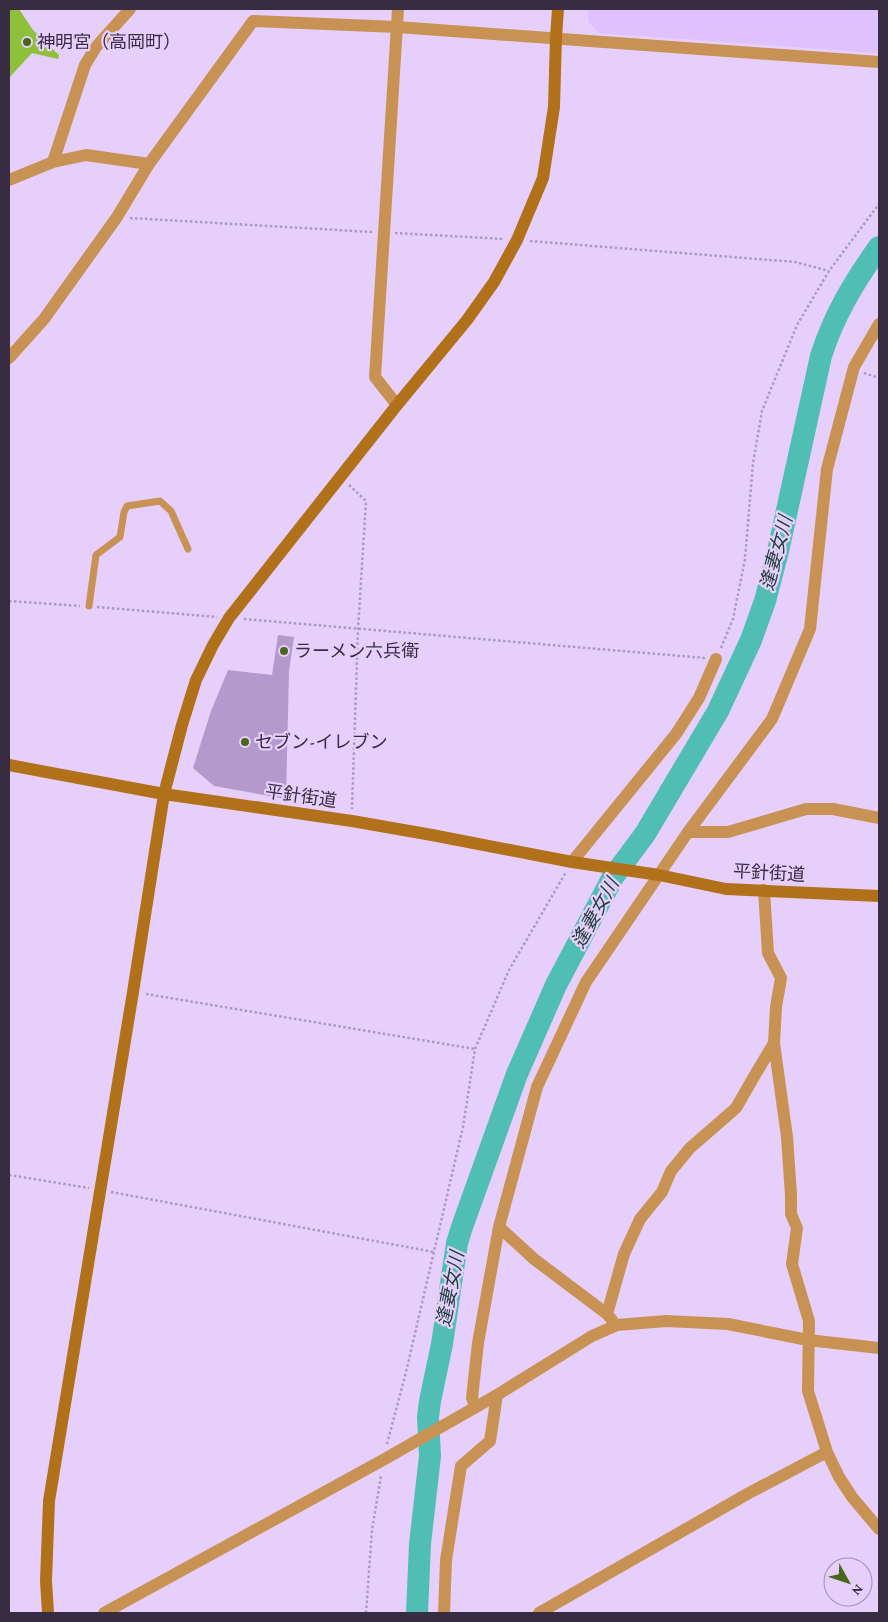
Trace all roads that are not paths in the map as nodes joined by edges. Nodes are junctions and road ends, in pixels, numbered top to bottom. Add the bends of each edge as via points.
1 (130, 9) edge
2 (398, 9) edge
3 (558, 9) edge
4 (397, 26) junction
5 (556, 37) junction
6 (879, 62) edge
7 (53, 162) junction
8 (148, 164) junction
9 (9, 180) edge
10 (879, 324) edge
11 (9, 358) edge
12 (397, 405) junction
13 (188, 549) dead end
14 (89, 606) road end
15 (716, 659) road end
16 (9, 765) edge
17 (164, 794) junction
18 (879, 818) edge
19 (688, 832) junction
20 (572, 862) junction
21 (659, 875) junction
22 (764, 890) junction
23 (879, 896) edge
24 (774, 1043) junction
25 (498, 1227) junction
26 (607, 1314) junction
27 (617, 1325) junction
28 (808, 1340) junction
29 (879, 1348) edge
30 (497, 1395) junction
31 (475, 1406) junction
32 (827, 1452) junction
33 (879, 1529) edge
34 (48, 1613) edge
35 (104, 1613) edge
36 (444, 1613) edge
37 (539, 1613) edge

1 - 7 street via 85,64
2 - 4 street
3 - 5 street
4 - 5 street
4 - 8 street via 253,21
4 - 12 street via 375,377
5 - 6 street
5 - 12 street via 554,107 543,178 517,240 472,313
7 - 8 street via 86,154
7 - 9 street
8 - 11 street via 117,217 44,319
10 - 19 street via 854,367 827,469 810,629 772,719
12 - 17 street via 229,618 196,680
13 - 14 lane via 171,511 160,501 126,506 120,537 96,555
15 - 20 street via 699,698 676,734
16 - 17 street, 平針街道
17 - 20 street, 平針街道 via 432,834
17 - 34 street via 49,1501
18 - 19 street via 833,809 806,809 728,832
19 - 21 street
20 - 21 street, 平針街道
21 - 22 street, 平針街道 via 726,889
21 - 25 street via 586,982 537,1086
22 - 23 street, 平針街道
22 - 24 street via 768,953 780,978
24 - 26 street via 736,1108 690,1148 640,1219 624,1254
24 - 28 street via 787,1137 791,1214 797,1228 792,1264 809,1321
25 - 26 street via 534,1259
25 - 31 street via 477,1352 472,1398
26 - 27 street
27 - 28 street via 666,1321 728,1324
27 - 30 street via 592,1336
28 - 29 street
28 - 32 street via 808,1391
30 - 31 street
30 - 36 street via 490,1442 461,1466 446,1560
31 - 35 street
32 - 33 street via 852,1497
32 - 37 street

